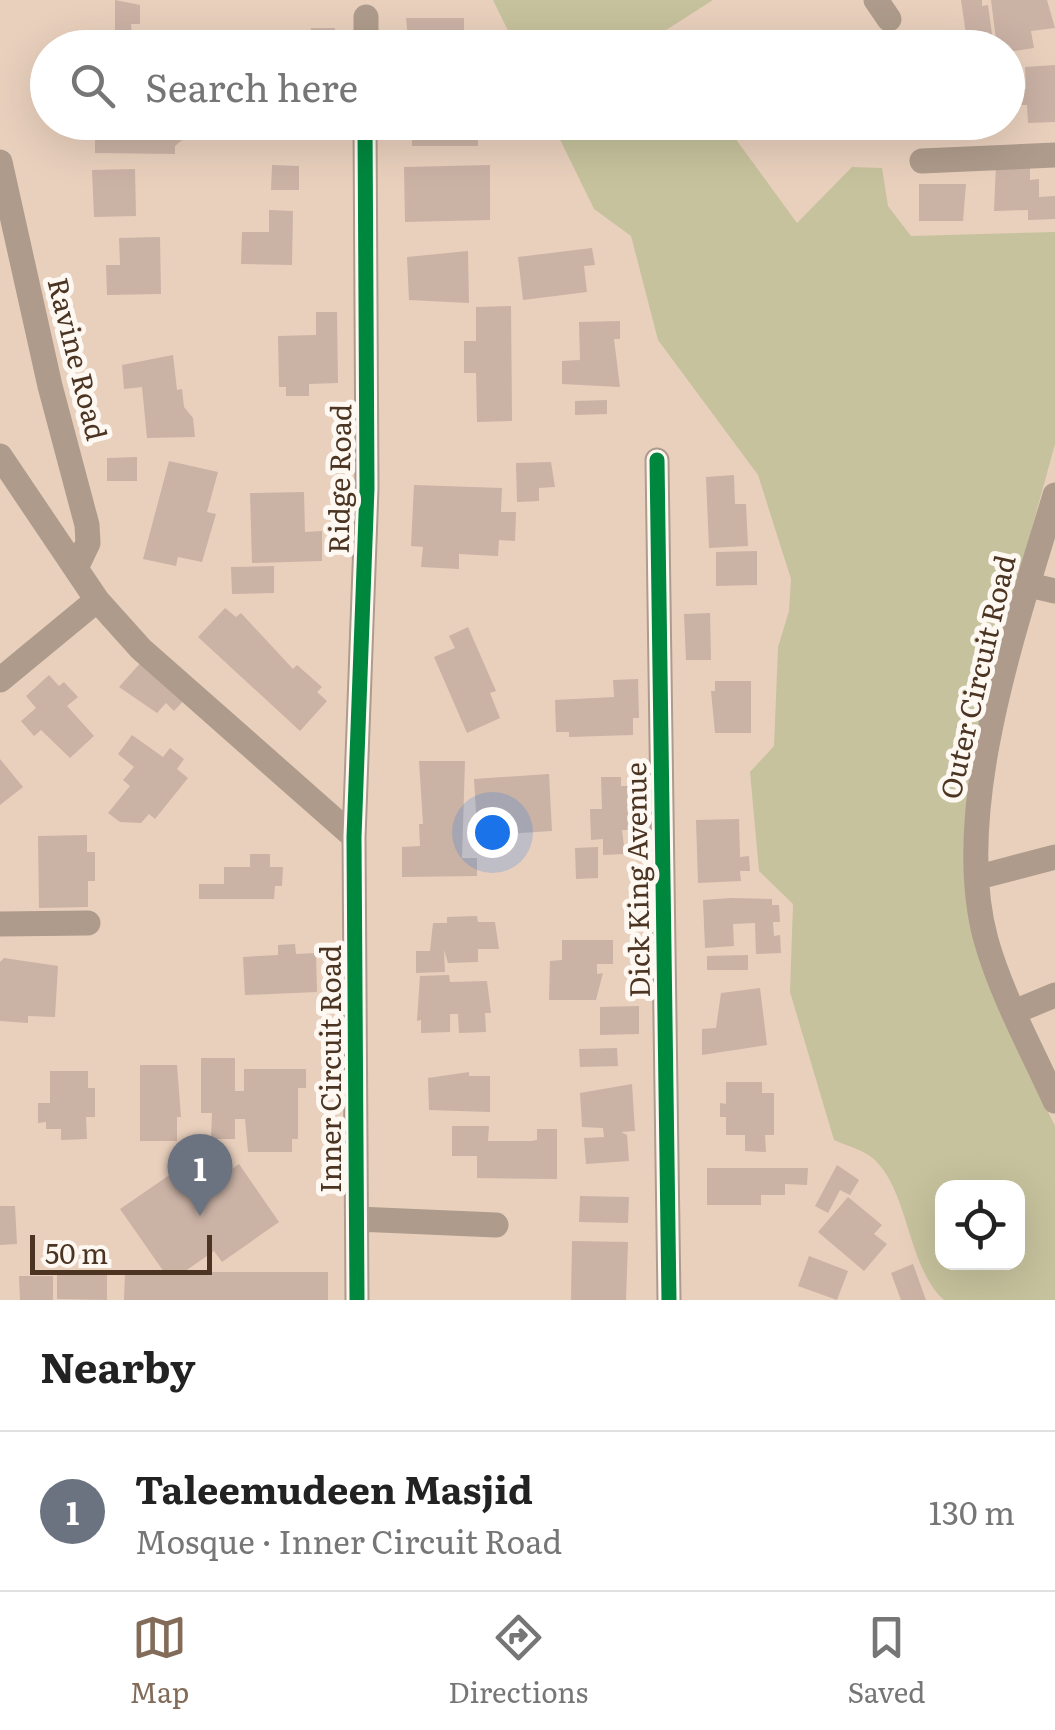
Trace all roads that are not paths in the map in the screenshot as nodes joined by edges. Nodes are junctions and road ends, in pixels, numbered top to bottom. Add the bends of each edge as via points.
1 (366, 17) dead end
2 (366, 30) edge
3 (366, 140) edge
4 (1055, 156) edge
5 (922, 161) dead end
6 (0, 162) edge
7 (0, 456) edge
8 (657, 460) dead end
9 (1055, 496) edge
10 (76, 568) junction
11 (1029, 584) junction
12 (1055, 590) edge
13 (98, 600) junction
14 (0, 680) edge
15 (354, 837) junction
16 (1055, 857) edge
17 (979, 877) junction
18 (88, 923) dead end
19 (0, 924) edge
20 (1055, 995) edge
21 (1014, 1012) junction
22 (1055, 1100) edge
23 (357, 1218) junction
24 (496, 1225) dead end
25 (358, 1300) edge
26 (668, 1300) edge

1 - 2 street
3 - 15 street, Ridge Road via 367,488
4 - 5 street
6 - 10 street, Ravine Road via 87,524 88,543
7 - 10 street
8 - 26 street, Dick King Avenue
9 - 11 street, Outer Circuit Road
10 - 13 street
11 - 12 street
11 - 17 street, Outer Circuit Road via 982,774 975,824
13 - 14 street
13 - 15 street via 141,649
15 - 23 street, Inner Circuit Road
16 - 17 street
17 - 21 street, Outer Circuit Road via 985,938
18 - 19 street
20 - 21 street
21 - 22 street, Outer Circuit Road
23 - 24 street
23 - 25 street, Inner Circuit Road

